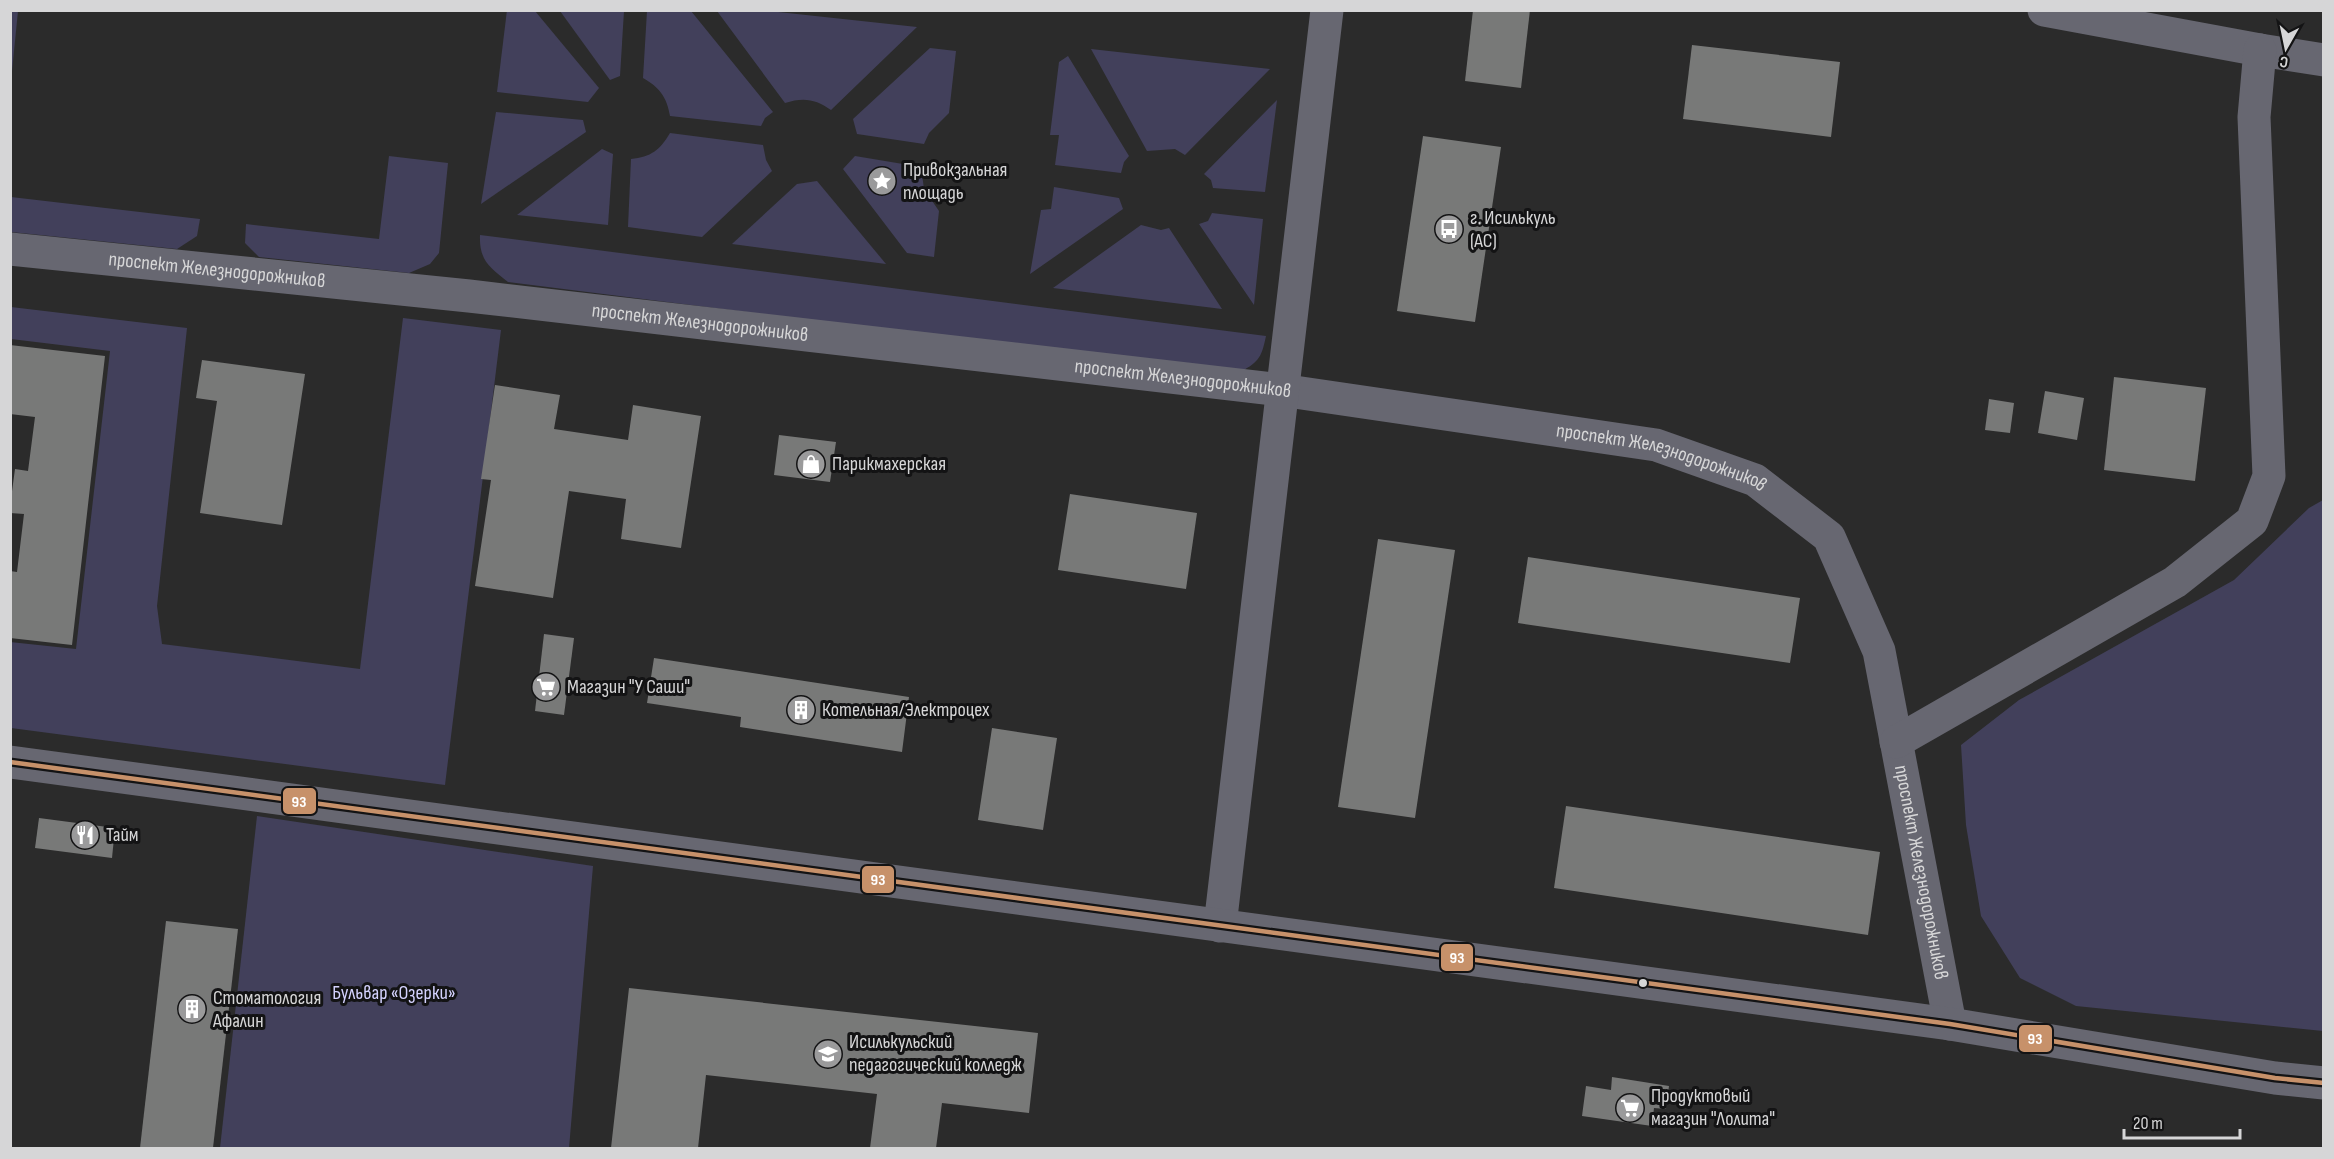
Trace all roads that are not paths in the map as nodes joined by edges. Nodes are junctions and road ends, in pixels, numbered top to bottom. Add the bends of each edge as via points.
1 (1327, 10) edge
2 (2044, 10) edge
3 (2260, 50) junction
4 (2324, 60) edge
5 (10, 249) edge
6 (1283, 390) junction
7 (1896, 742) junction
8 (10, 762) edge
9 (1220, 926) junction
10 (1950, 1024) junction
11 (2324, 1083) edge

1 - 6 street
2 - 3 street
3 - 4 street
3 - 7 street via 2254,117 2269,476 2252,521 2175,582
5 - 6 street, проспект Железнодорожников via 469,296
6 - 7 street, проспект Железнодорожников via 1656,445 1755,480 1829,537 1880,651
6 - 9 street
7 - 10 street, проспект Железнодорожников
8 - 9 street
9 - 10 street
10 - 11 street

